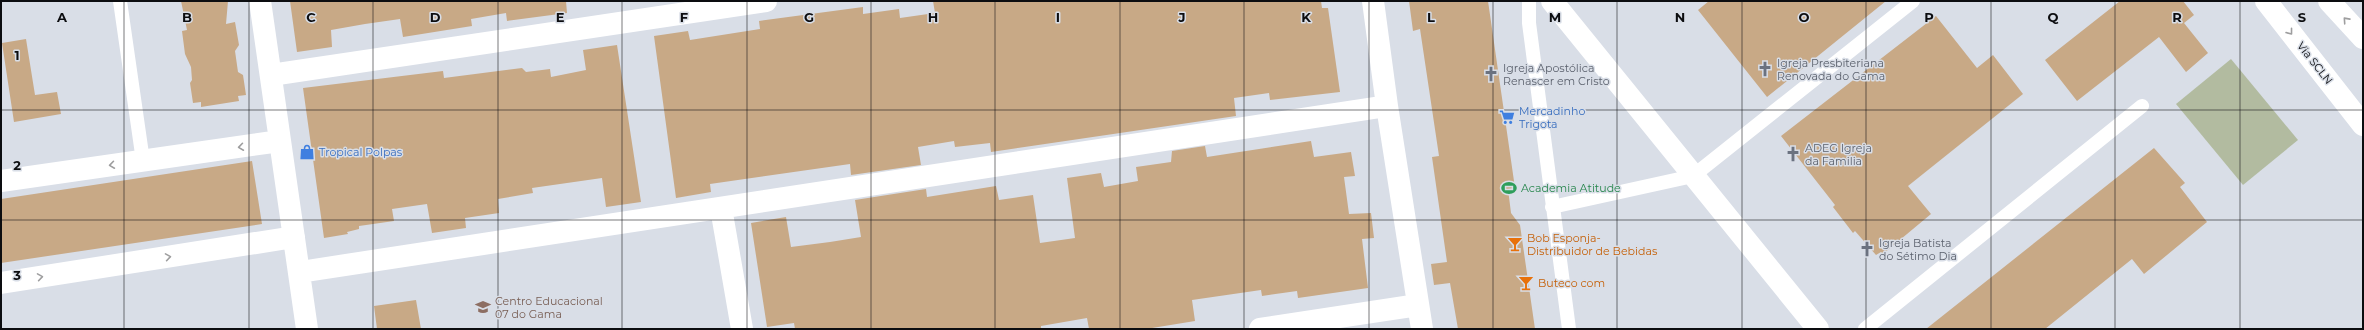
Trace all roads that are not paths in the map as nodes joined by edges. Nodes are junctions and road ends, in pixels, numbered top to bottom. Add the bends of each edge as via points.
1 (120, 1) edge
2 (260, 1) edge
3 (766, 1) edge
4 (1373, 1) edge
5 (1529, 1) edge
6 (1552, 1) edge
7 (1913, 1) edge
8 (2266, 1) edge
9 (2329, 1) edge
10 (2363, 38) edge
11 (271, 75) junction
12 (1387, 106) junction
13 (2142, 106) dead end
14 (2363, 125) edge
15 (280, 141) junction
16 (143, 161) junction
17 (1693, 176) junction
18 (1, 181) edge
19 (1552, 207) junction
20 (722, 208) junction
21 (294, 237) junction
22 (300, 272) junction
23 (1, 283) edge
24 (1418, 305) junction
25 (307, 329) edge
26 (742, 329) edge
27 (1260, 329) edge
28 (1422, 329) edge
29 (1569, 329) edge
30 (1818, 329) edge
31 (1865, 329) edge

1 - 16 lane
2 - 11 street
3 - 11 street
4 - 12 street
5 - 19 lane via 1529,23
6 - 17 street
7 - 17 lane
8 -> 14 street, Via SCLN
10 -> 9 street
11 - 15 street
12 - 20 street
12 - 24 street
13 - 31 lane
15 -> 16 street
15 - 21 street
16 -> 18 street
17 - 19 lane
17 - 30 street
19 - 29 lane
20 - 22 street
20 - 26 street
21 - 22 street
23 -> 21 street
22 - 25 street
24 - 27 street
24 - 28 street

